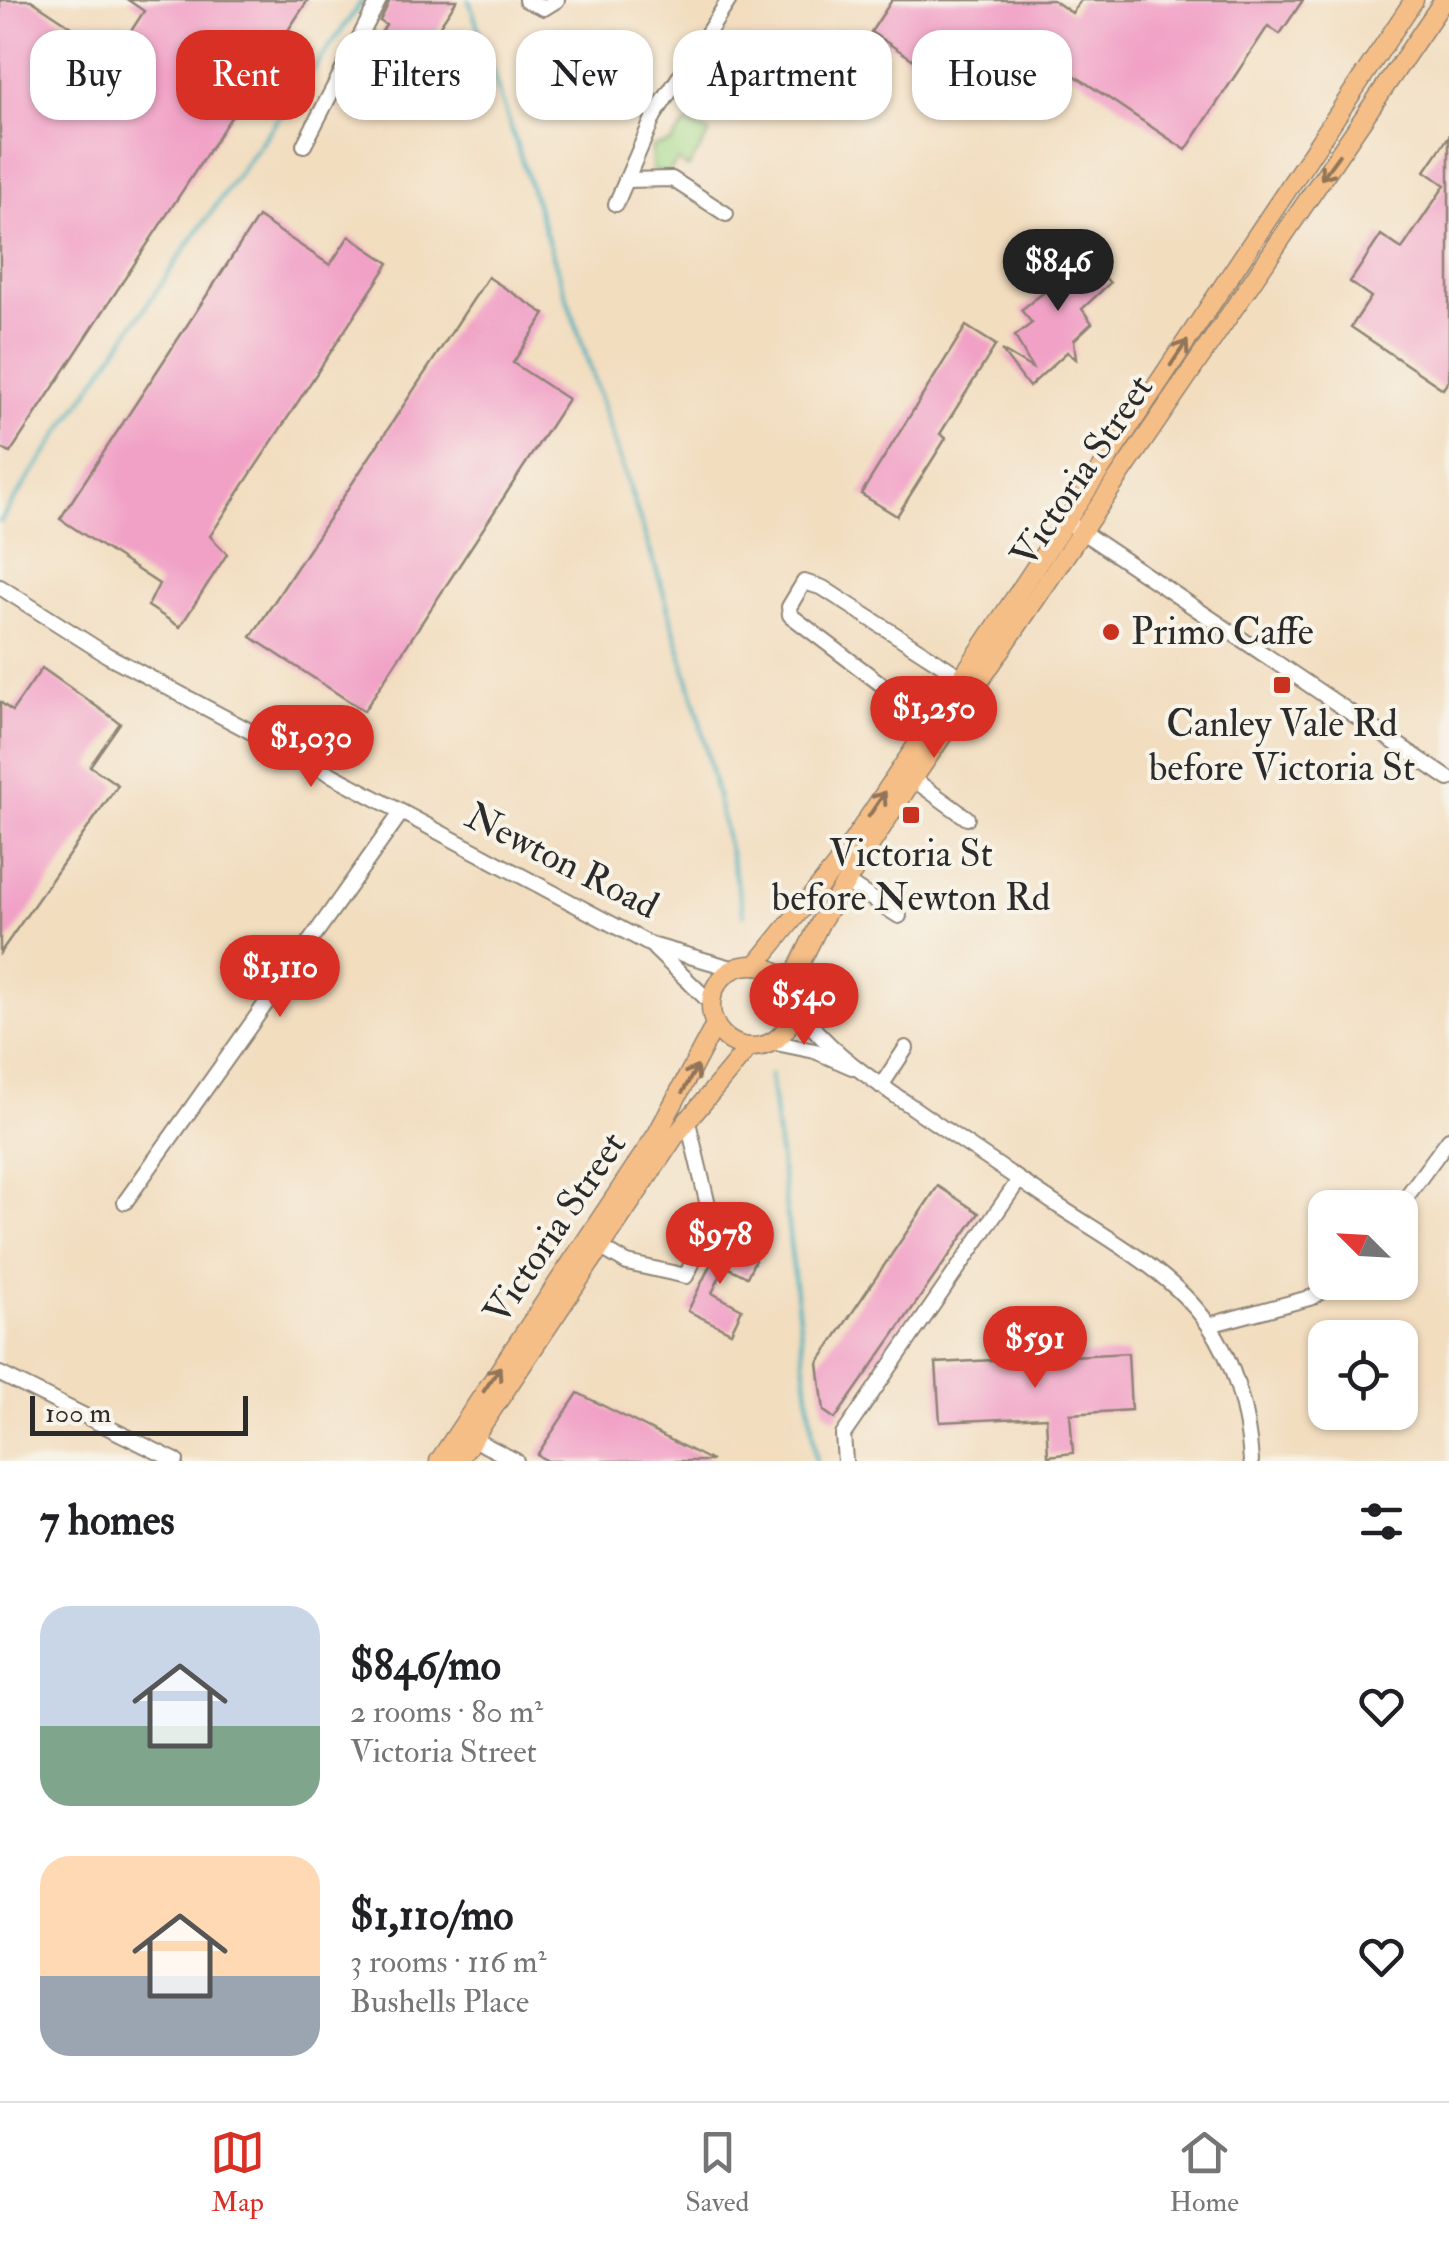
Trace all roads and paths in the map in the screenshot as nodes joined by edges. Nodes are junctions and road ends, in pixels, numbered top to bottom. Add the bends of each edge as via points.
1 (379, 0) edge
2 (526, 0) edge
3 (558, 0) edge
4 (729, 0) edge
5 (1414, 0) edge
6 (1444, 0) edge
7 (304, 146) dead end
8 (626, 180) junction
9 (616, 204) dead end
10 (726, 214) dead end
11 (1073, 526) junction
12 (0, 587) edge
13 (961, 677) junction
14 (931, 722) junction
15 (913, 780) junction
16 (1449, 780) edge
17 (400, 814) junction
18 (966, 818) dead end
19 (846, 882) junction
20 (899, 916) dead end
21 (651, 944) junction
22 (756, 966) junction
23 (735, 969) junction
24 (790, 992) junction
25 (711, 1004) junction
26 (715, 1025) junction
27 (770, 1042) junction
28 (749, 1047) junction
29 (906, 1048) dead end
30 (857, 1069) junction
31 (881, 1086) junction
32 (687, 1118) junction
33 (1449, 1139) edge
34 (1019, 1180) junction
35 (1411, 1190) edge
36 (125, 1202) dead end
37 (600, 1247) junction
38 (1308, 1299) edge
39 (1209, 1325) junction
40 (0, 1374) edge
41 (473, 1438) junction
42 (176, 1461) edge
43 (439, 1461) edge
44 (458, 1461) edge
45 (516, 1461) edge
46 (845, 1461) edge
47 (1251, 1461) edge

1 - 7 street
2 - 3 street via 544,8
4 - 8 street via 654,116
11 -> 5 main road, Victoria Street
6 -> 11 main road, Victoria Street
8 - 9 street
8 - 10 street via 672,179
11 - 13 main road, Victoria Street
11 - 15 main road, Victoria Street
11 - 16 street
12 - 17 street, Newton Road via 107,655
13 - 14 main road, Victoria Street
13 - 14 street via 804,582 790,614
22 -> 14 main road, Victoria Street via 817,893
15 - 18 street
15 - 19 main road, Victoria Street
17 - 21 street, Newton Road
17 - 36 street
19 - 20 street
19 - 24 main road, Victoria Street
21 - 23 street, Newton Road
21 - 25 street
22 - 23 main road
22 - 24 main road via 780,977
23 - 25 main road via 718,983
24 - 27 main road via 787,1027
24 - 30 street via 812,1026
25 - 26 main road
26 - 28 main road via 735,1044
43 -> 26 main road, Victoria Street via 658,1134
27 - 28 main road
27 - 30 street
28 - 32 main road, Victoria Street
29 - 31 street
30 - 31 street
31 - 34 street
32 - 37 main road, Victoria Street
32 - 37 street via 712,1222 686,1276 627,1263
33 - 35 street
34 - 39 street via 1156,1273
34 - 46 street via 843,1435
37 - 41 main road, Victoria Street
38 - 39 street
39 - 47 street via 1241,1396
40 - 42 street
41 - 44 main road, Victoria Street
41 - 45 street

